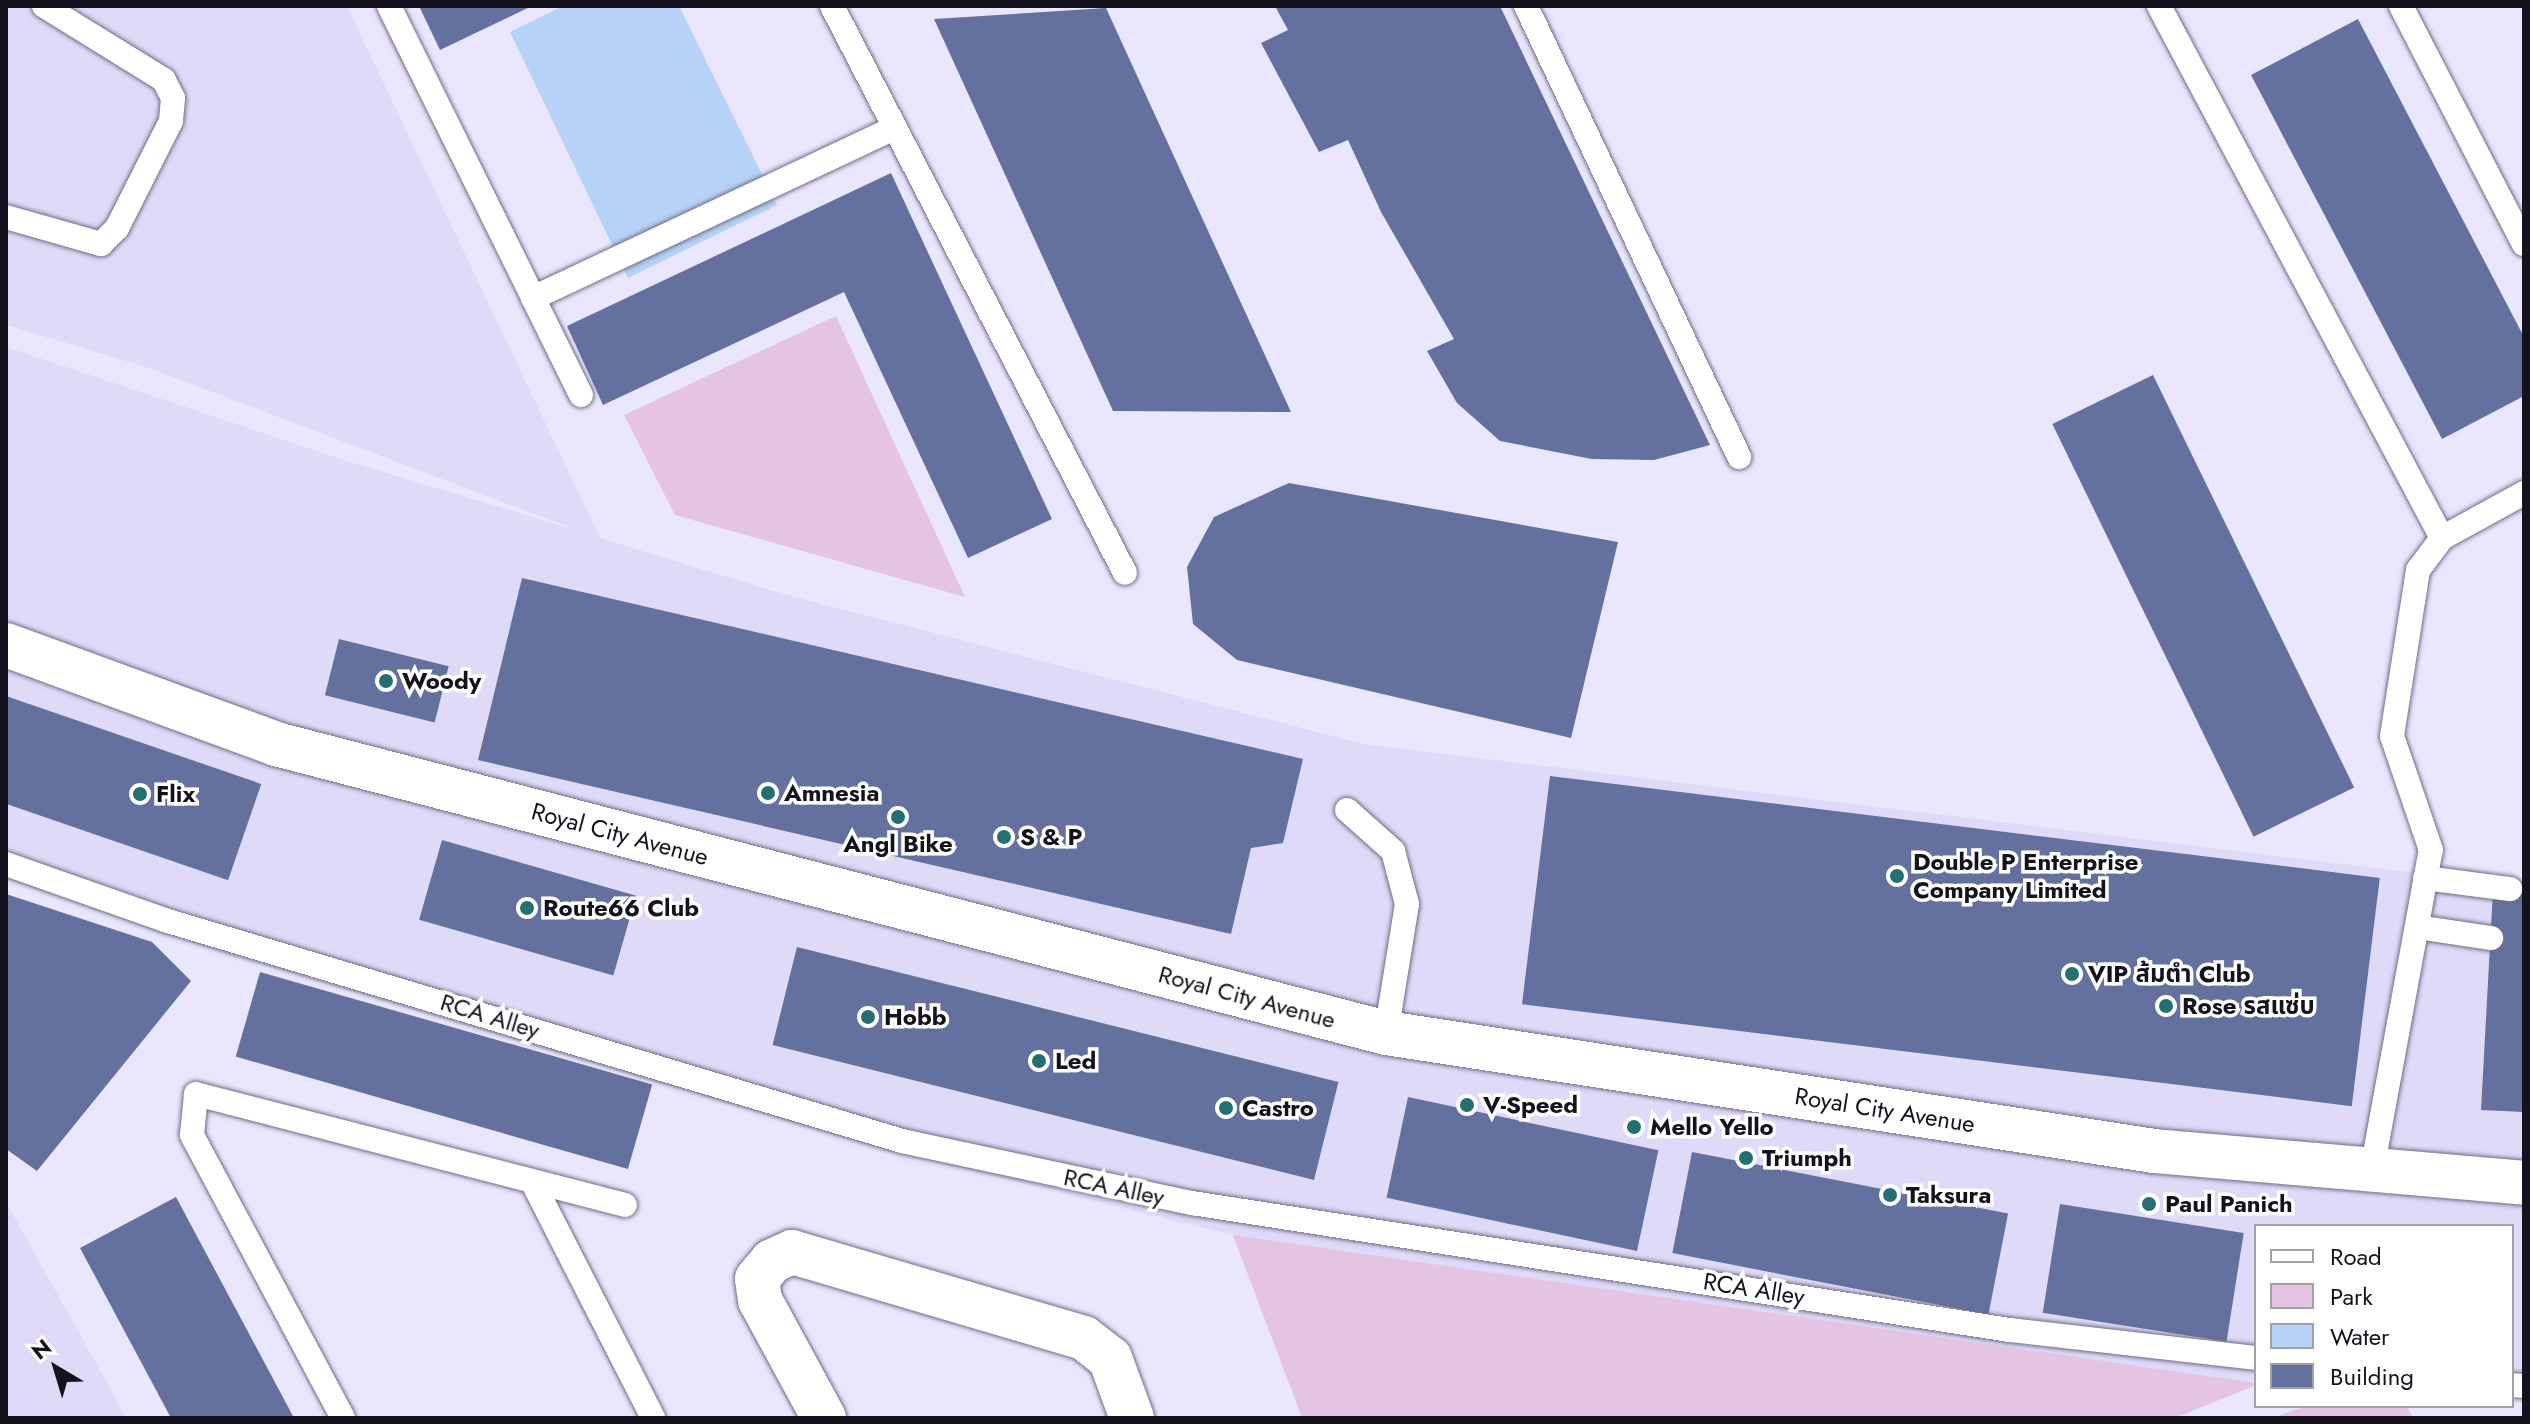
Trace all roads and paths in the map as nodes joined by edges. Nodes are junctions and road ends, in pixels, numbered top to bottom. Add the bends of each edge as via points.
1 (44, 6) edge
2 (389, 6) edge
3 (832, 6) edge
4 (1526, 6) edge
5 (2159, 6) edge
6 (2401, 6) edge
7 (895, 128) junction
8 (6, 217) edge
9 (2524, 244) edge
10 (533, 298) junction
11 (581, 395) dead end
12 (1739, 457) dead end
13 (2524, 493) edge
14 (2442, 538) junction
15 (1125, 573) dead end
16 (6, 645) edge
17 (1347, 810) dead end
18 (6, 864) edge
19 (2425, 878) junction
20 (2510, 889) dead end
21 (2417, 927) junction
22 (2491, 938) dead end
23 (1386, 1033) junction
24 (2372, 1170) junction
25 (2524, 1183) edge
26 (534, 1185) junction
27 (625, 1205) dead end
28 (2254, 1358) edge
29 (343, 1418) edge
30 (653, 1418) edge
31 (824, 1418) edge
32 (1132, 1418) edge

1 - 8 lane via 164,80 173,98 171,121 117,228 101,244
2 - 10 lane
3 - 7 lane
4 - 12 lane
5 - 14 lane
6 - 9 lane
7 - 10 lane
7 - 15 lane
10 - 11 lane
13 - 14 lane
14 - 19 lane via 2418,570 2392,736 2431,850
16 - 23 street, Royal City Avenue via 276,744
17 - 23 lane via 1393,851 1407,904
18 - 28 lane, RCA Alley via 168,921 917,1144 1192,1203 2010,1330
19 - 20 lane
19 - 21 lane
21 - 22 lane
21 - 24 lane
23 - 24 street, Royal City Avenue via 2154,1151
24 - 25 street, Royal City Avenue
26 - 27 lane
26 - 29 lane via 196,1094 192,1135
26 - 30 lane
31 - 32 street via 760,1300 757,1279 772,1261 792,1252 1084,1338 1110,1358

